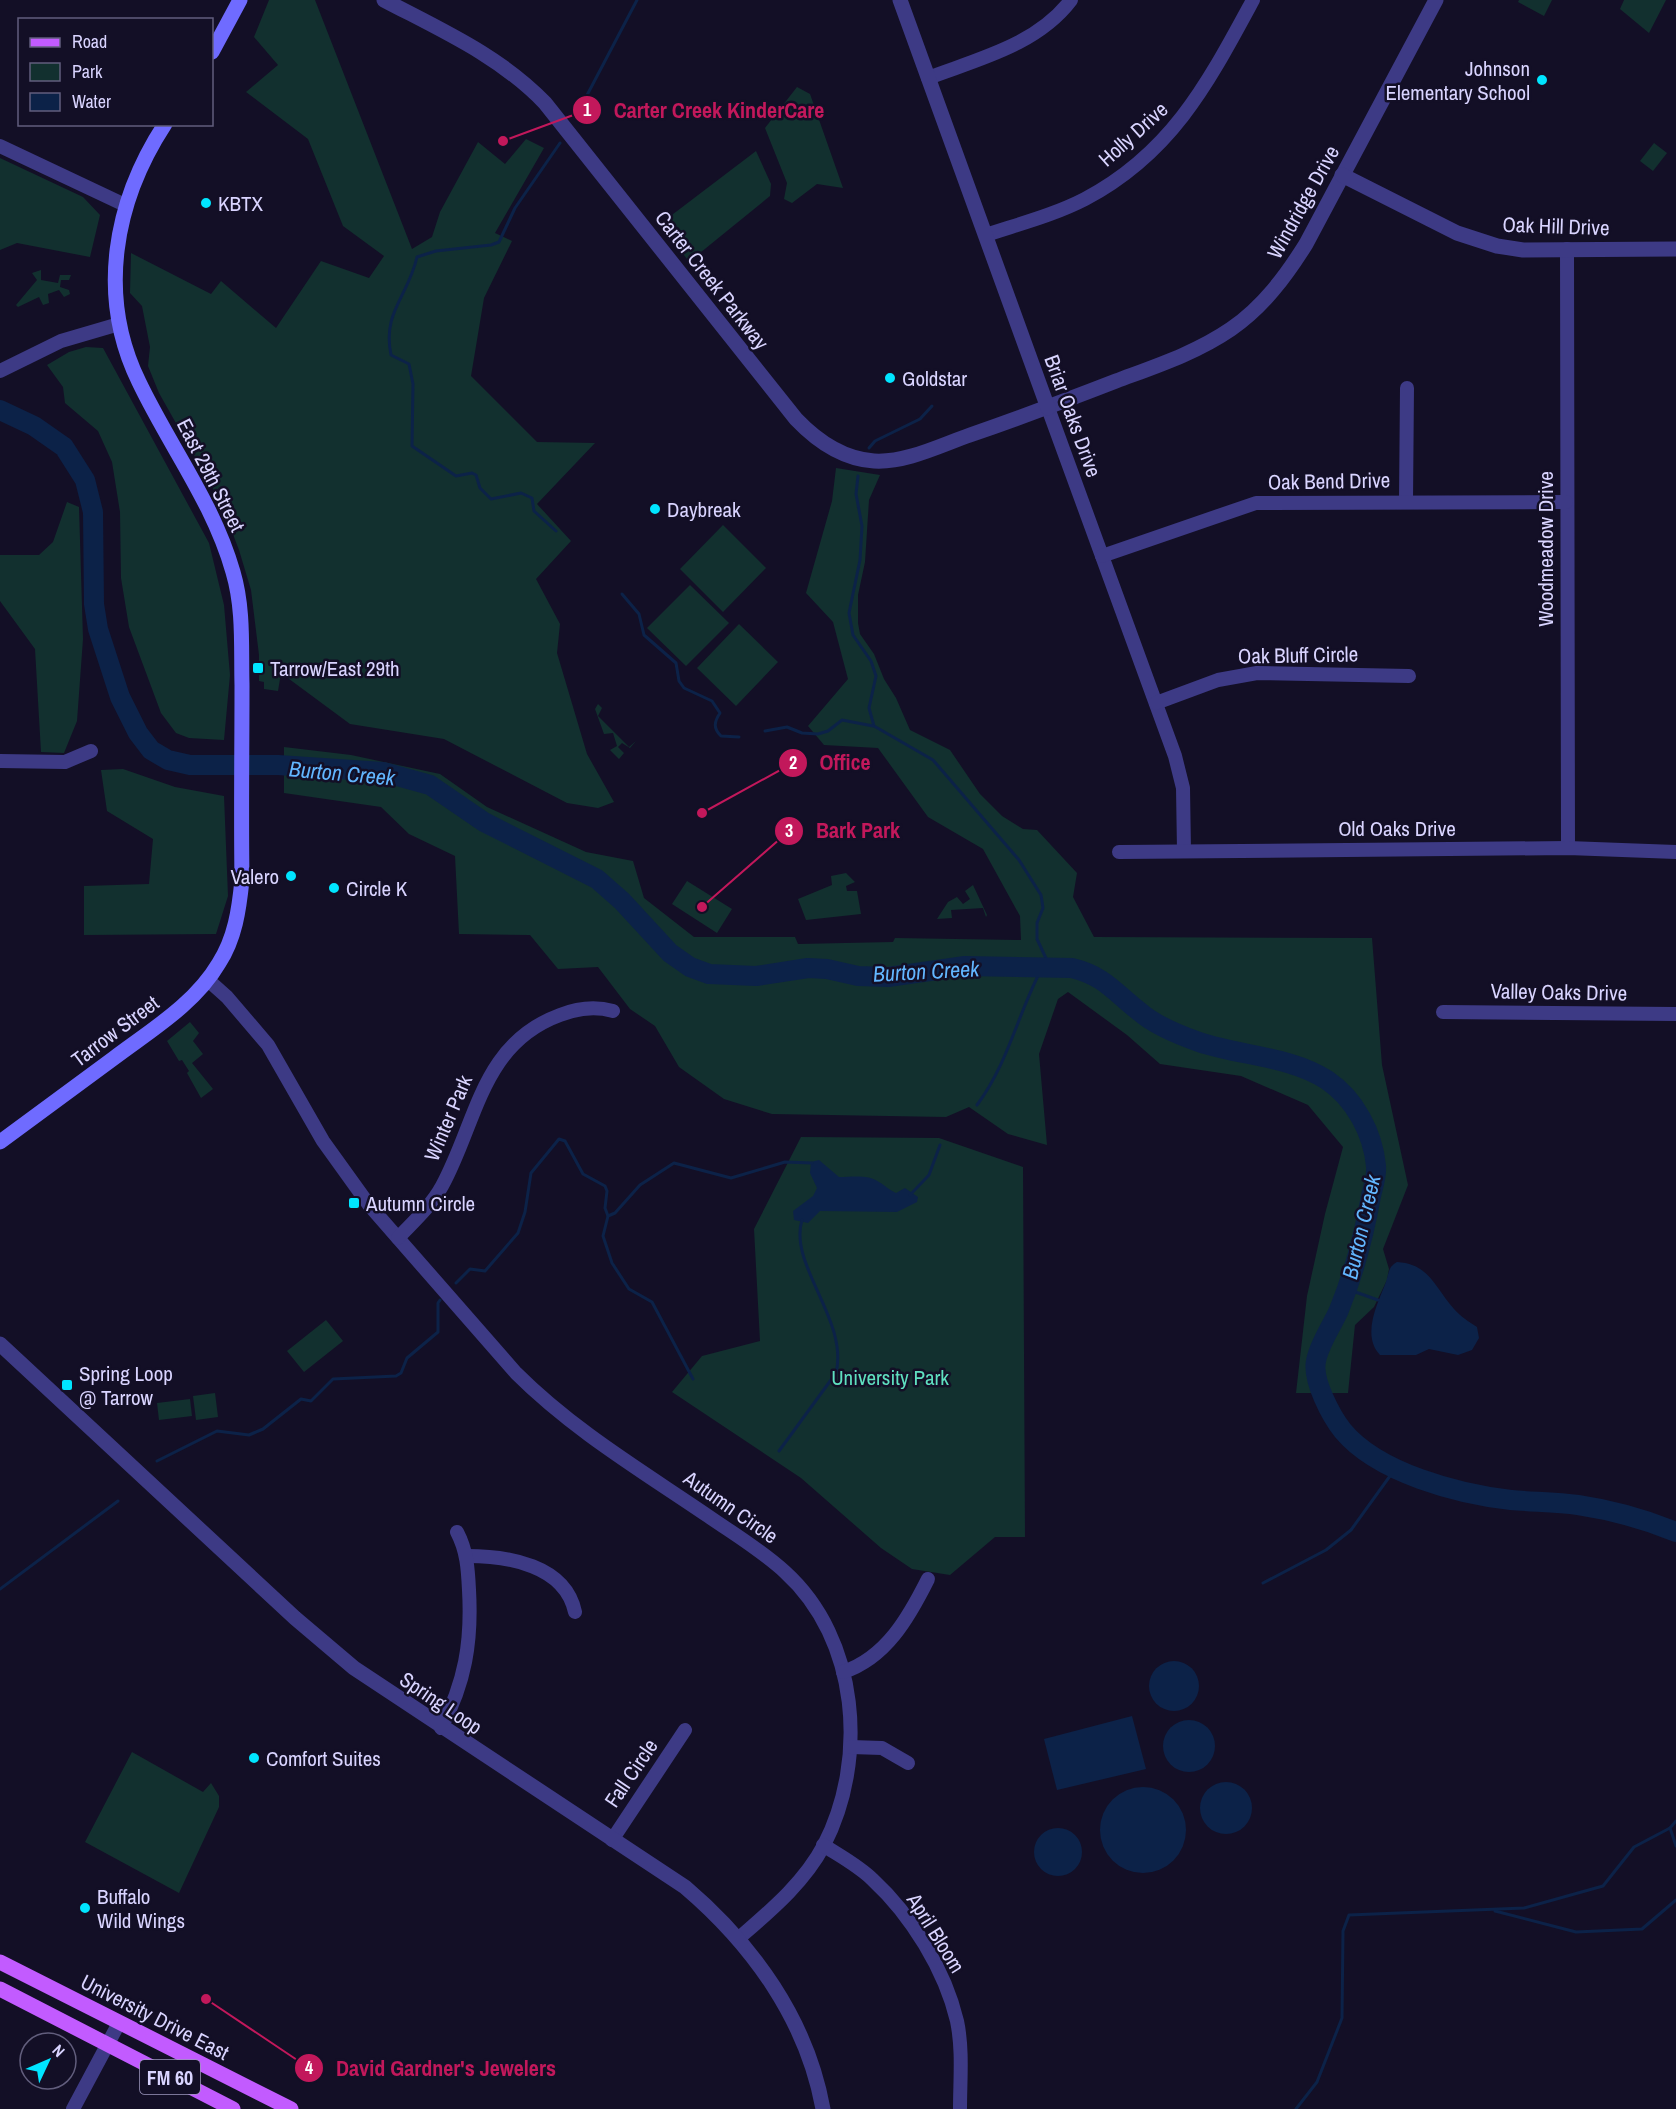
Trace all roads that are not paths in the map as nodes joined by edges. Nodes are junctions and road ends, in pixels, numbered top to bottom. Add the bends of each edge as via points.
1 (240, 0) edge
2 (384, 0) edge
3 (900, 0) edge
4 (1071, 0) edge
5 (1253, 0) edge
6 (1436, 0) edge
7 (213, 50) edge
8 (928, 78) junction
9 (164, 126) edge
10 (0, 146) edge
11 (1342, 175) junction
12 (125, 205) junction
13 (986, 235) junction
14 (1567, 249) junction
15 (1676, 249) edge
16 (119, 324) junction
17 (0, 371) edge
18 (1407, 388) dead end
19 (1048, 408) junction
20 (1406, 501) junction
21 (1566, 502) junction
22 (1102, 556) junction
23 (1409, 676) dead end
24 (1156, 703) junction
25 (91, 751) dead end
26 (0, 761) edge
27 (1568, 848) junction
28 (1184, 851) junction
29 (1119, 852) dead end
30 (1676, 852) edge
31 (233, 933) joint
32 (208, 980) junction
33 (613, 1011) dead end
34 (1443, 1012) dead end
35 (1676, 1014) edge
36 (0, 1142) edge
37 (398, 1238) junction
38 (0, 1344) edge
39 (457, 1532) dead end
40 (467, 1556) junction
41 (928, 1579) dead end
42 (575, 1612) dead end
43 (843, 1672) junction
44 (441, 1728) junction
45 (685, 1730) dead end
46 (851, 1747) junction
47 (908, 1763) dead end
48 (612, 1840) junction
49 (824, 1845) junction
50 (739, 1938) junction
51 (0, 1962) edge
52 (0, 1989) edge
53 (119, 2023) junction
54 (107, 2045) junction
55 (73, 2109) edge
56 (232, 2109) edge
57 (291, 2109) edge
58 (823, 2109) edge
59 (960, 2109) edge

1 - 7 main road
2 - 19 street, Carter Creek Parkway via 483,52 529,86 775,394 820,441 861,459 893,460
3 - 8 street, Briar Oaks Drive
4 - 8 street via 1047,25 1026,39
5 - 13 street, Holly Drive via 1195,102 1171,133 1145,156 1084,199
6 - 11 street, Windridge Drive
8 - 13 street, Briar Oaks Drive
9 - 12 main road, East 29th Street via 141,164
10 - 12 street
11 - 14 street, Oak Hill Drive via 1479,242 1523,250
11 - 19 street, Windridge Drive via 1285,276 1251,313 1209,344
12 - 16 main road, East 29th Street via 114,267
13 - 19 street, Briar Oaks Drive
14 - 15 street, Oak Hill Drive
14 - 21 street, Woodmeadow Drive
16 - 17 street via 61,341
16 - 31 main road, East 29th Street via 138,382 211,512 234,574 241,627 242,880
18 - 20 street
19 - 22 street, Briar Oaks Drive
20 - 21 street, Oak Bend Drive
20 - 22 street, Oak Bend Drive via 1256,503
21 - 27 street, Woodmeadow Drive
22 - 24 street, Briar Oaks Drive
23 - 24 street, Oak Bluff Circle via 1235,675
24 - 28 street, Briar Oaks Drive via 1183,788
25 - 26 street via 65,762
27 - 28 street, Old Oaks Drive
27 - 30 street, Old Oaks Drive
28 - 29 street, Old Oaks Drive
31 - 32 main road, Tarrow Street
32 - 36 main road, Tarrow Street via 156,1026
32 - 37 street, Autumn Circle via 268,1045 341,1168
33 - 37 street, Winter Park via 598,1006 545,1020 506,1053 480,1093 442,1186
34 - 35 street, Valley Oaks Drive
37 - 43 street, Autumn Circle via 516,1373 553,1408 787,1573 822,1623
38 - 44 street, Spring Loop via 296,1618 354,1668
39 - 40 street
40 - 42 street via 504,1558 533,1567 562,1584
40 - 44 street via 469,1654 459,1690
41 - 43 street via 908,1615 880,1652 869,1662
43 - 46 street, Autumn Circle
44 - 48 street, Spring Loop
45 - 48 street, Fall Circle
46 - 47 street via 882,1748
46 - 49 street, Autumn Circle via 843,1792
48 - 50 street, Spring Loop via 685,1887
49 - 50 street, Autumn Circle via 792,1889
49 - 59 street, April Bloom via 872,1879 899,1908 942,1976 960,2044
50 - 58 street, Spring Loop via 791,2015
51 - 53 main road, University Drive East / FM 60
52 - 54 main road, FM 60
53 - 54 street
53 - 57 main road, University Drive East / FM 60
54 - 55 street
54 - 56 main road, FM 60

